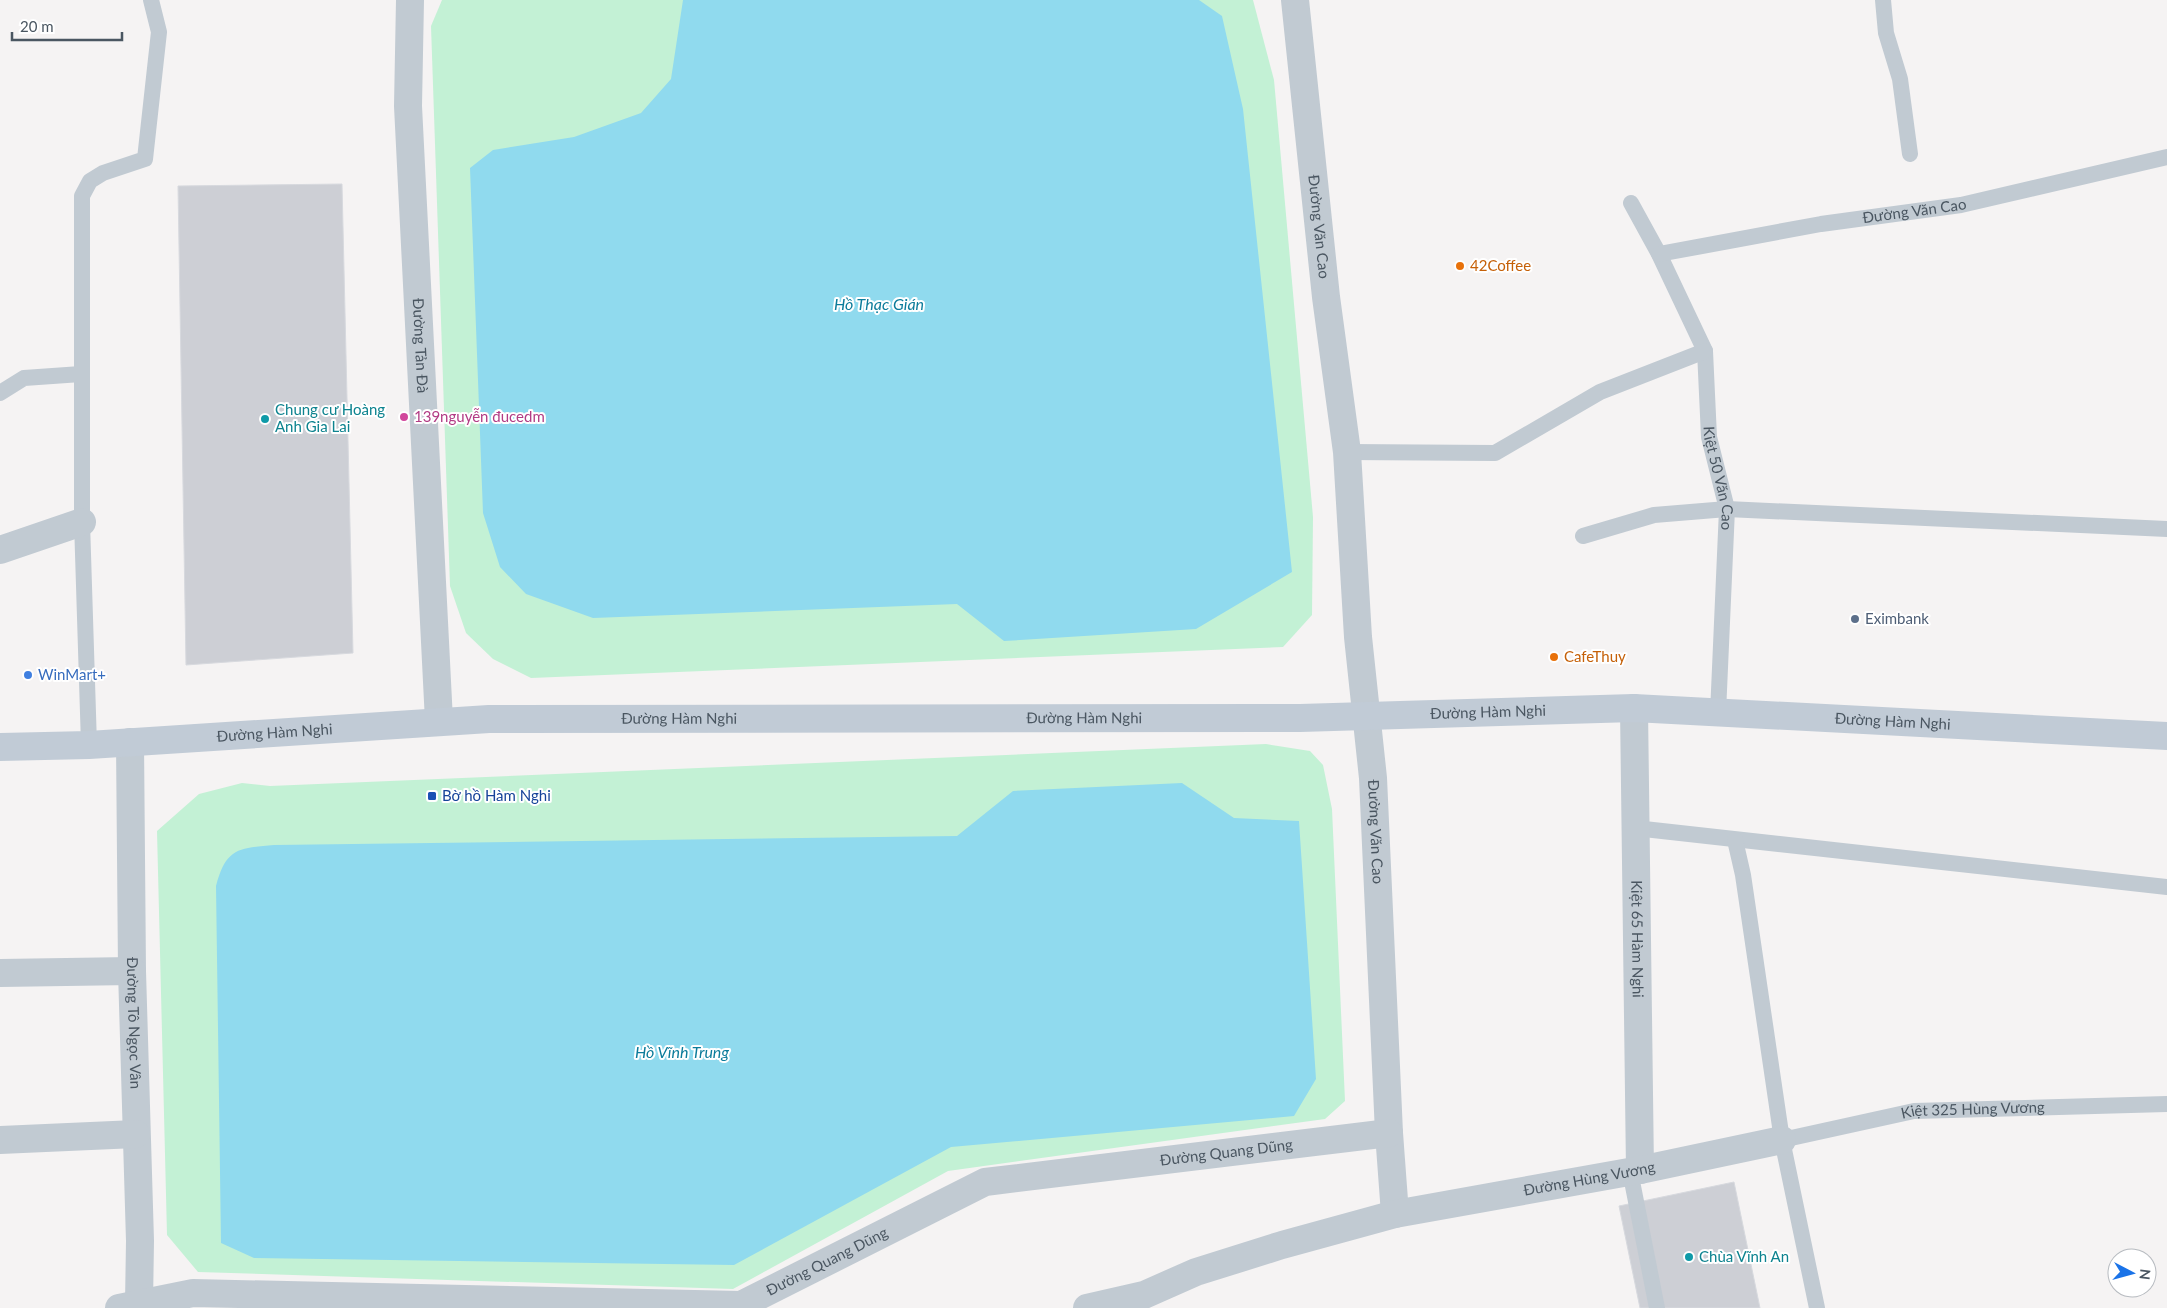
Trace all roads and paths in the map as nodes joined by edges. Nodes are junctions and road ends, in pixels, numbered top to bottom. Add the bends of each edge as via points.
1 (151, 0) edge
2 (410, 0) edge
3 (1295, 0) edge
4 (1883, 0) edge
5 (1910, 154) dead end
6 (2167, 157) edge
7 (1631, 203) dead end
8 (1659, 254) junction
9 (1705, 351) junction
10 (81, 374) junction
11 (0, 393) edge
12 (1347, 452) junction
13 (1727, 509) junction
14 (82, 522) junction
15 (2167, 529) edge
16 (1583, 536) dead end
17 (0, 550) edge
18 (1634, 708) junction
19 (1718, 713) junction
20 (1366, 717) junction
21 (439, 721) junction
22 (2167, 736) edge
23 (130, 742) junction
24 (89, 744) junction
25 (0, 747) edge
26 (1635, 828) junction
27 (1736, 840) junction
28 (2167, 887) edge
29 (132, 971) junction
30 (0, 973) edge
31 (2167, 1104) edge
32 (1389, 1133) junction
33 (136, 1134) junction
34 (0, 1140) edge
35 (1782, 1140) junction
36 (1635, 1171) junction
37 (1395, 1214) junction
38 (193, 1301) edge
39 (129, 1306) edge
40 (747, 1307) edge
41 (1087, 1308) edge
42 (1657, 1308) edge
43 (1817, 1308) edge

1 - 10 lane via 159,32 145,159 103,173 90,181 82,196
2 - 21 street, Đường Tản Đà via 408,106
3 - 12 street, Đường Văn Cao via 1326,297
4 - 5 lane via 1886,33 1900,79
6 - 8 lane, Đường Văn Cao via 1960,205 1821,224
7 - 8 lane, Kiệt 50 Văn Cao
8 - 9 lane, Kiệt 50 Văn Cao
9 - 12 lane via 1600,392 1495,453
9 - 13 lane, Kiệt 50 Văn Cao via 1709,437
10 - 11 lane via 24,378
10 - 14 lane
12 - 20 street, Đường Văn Cao
13 - 15 lane
13 - 16 lane via 1654,515
13 - 19 lane, Kiệt 50 Văn Cao
14 - 17 street
14 - 24 lane
18 - 19 main road, Đường Hàm Nghi
18 - 20 main road, Đường Hàm Nghi
18 - 26 street, Kiệt 65 Hàm Nghi
19 - 22 main road, Đường Hàm Nghi
20 - 21 main road, Đường Hàm Nghi
20 - 32 street, Đường Văn Cao via 1374,778
21 - 23 main road, Đường Hàm Nghi
23 - 24 main road, Đường Hàm Nghi
23 - 29 street, Đường Tô Ngọc Vân
24 - 25 main road, Đường Hàm Nghi
26 - 27 lane
26 - 36 street, Kiệt 65 Hàm Nghi
27 - 28 lane
27 - 35 lane
29 - 30 street
29 - 33 street, Đường Tô Ngọc Vân
31 - 35 lane, Kiệt 325 Hùng Vương via 1914,1111
32 - 37 street, Đường Văn Cao
32 - 40 street, Đường Quang Dũng via 984,1182
33 - 34 street
33 - 39 street, Đường Tô Ngọc Vân via 140,1241
35 - 36 street, Đường Hùng Vương
35 - 43 lane
36 - 37 street, Đường Hùng Vương
36 - 42 lane
37 - 41 street, Đường Hùng Vương via 1196,1272 1144,1295
38 - 39 street, Đường Quang Dũng
38 - 40 street, Đường Quang Dũng

